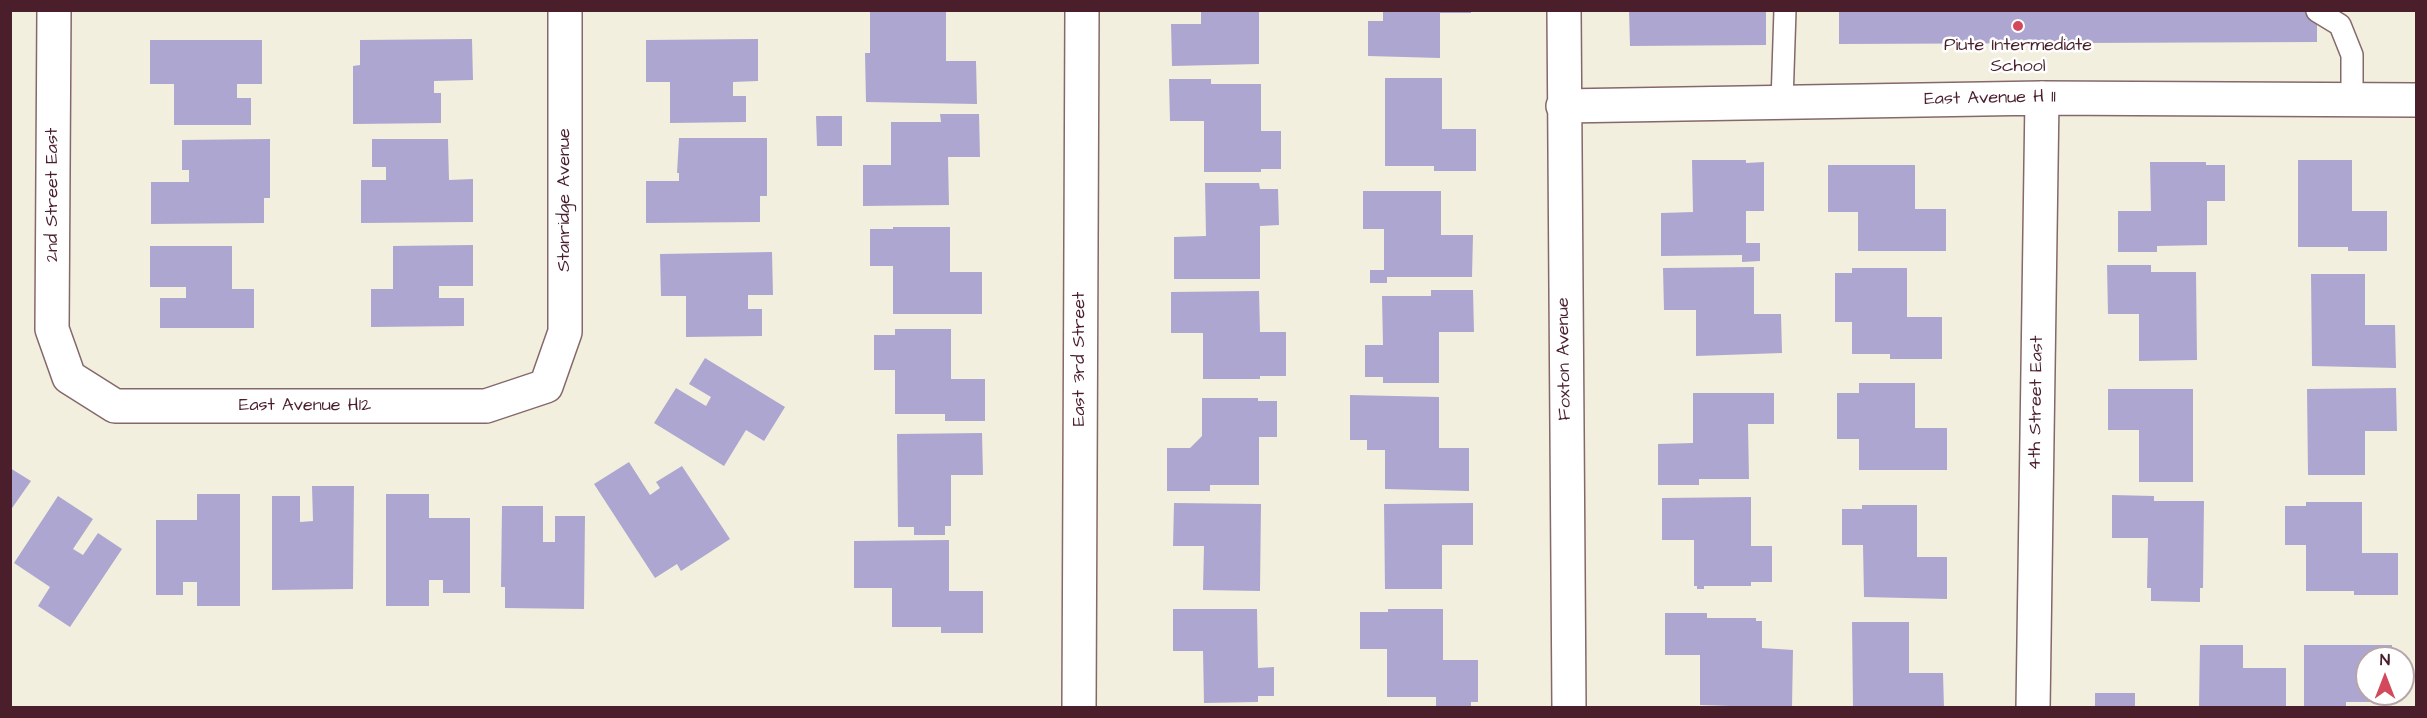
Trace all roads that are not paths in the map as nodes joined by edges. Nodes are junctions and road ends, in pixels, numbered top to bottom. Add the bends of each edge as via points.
1 (54, 10) edge
2 (565, 10) edge
3 (1082, 10) edge
4 (1564, 10) edge
5 (1785, 10) edge
6 (2317, 11) edge
7 (2042, 98) junction
8 (2352, 100) junction
9 (2416, 100) edge
10 (1782, 102) junction
11 (1563, 105) junction
12 (69, 377) joint
13 (546, 386) joint
14 (1079, 708) edge
15 (1569, 708) edge
16 (2033, 708) edge

1 - 12 street, 2nd Street East via 52,329
2 - 13 street, Stanridge Avenue via 566,332
3 - 14 street, East 3rd Street
4 - 11 street, Foxton Avenue
5 - 10 lane
6 - 8 lane via 2340,25 2352,55
7 - 8 street, East Avenue H 11
7 - 10 street, East Avenue H 11
7 - 16 street, 4th Street East
8 - 9 street, East Avenue H 11
10 - 11 street, East Avenue H 11
11 - 15 street, Foxton Avenue
12 - 13 street, East Avenue H12 via 115,406 486,406

